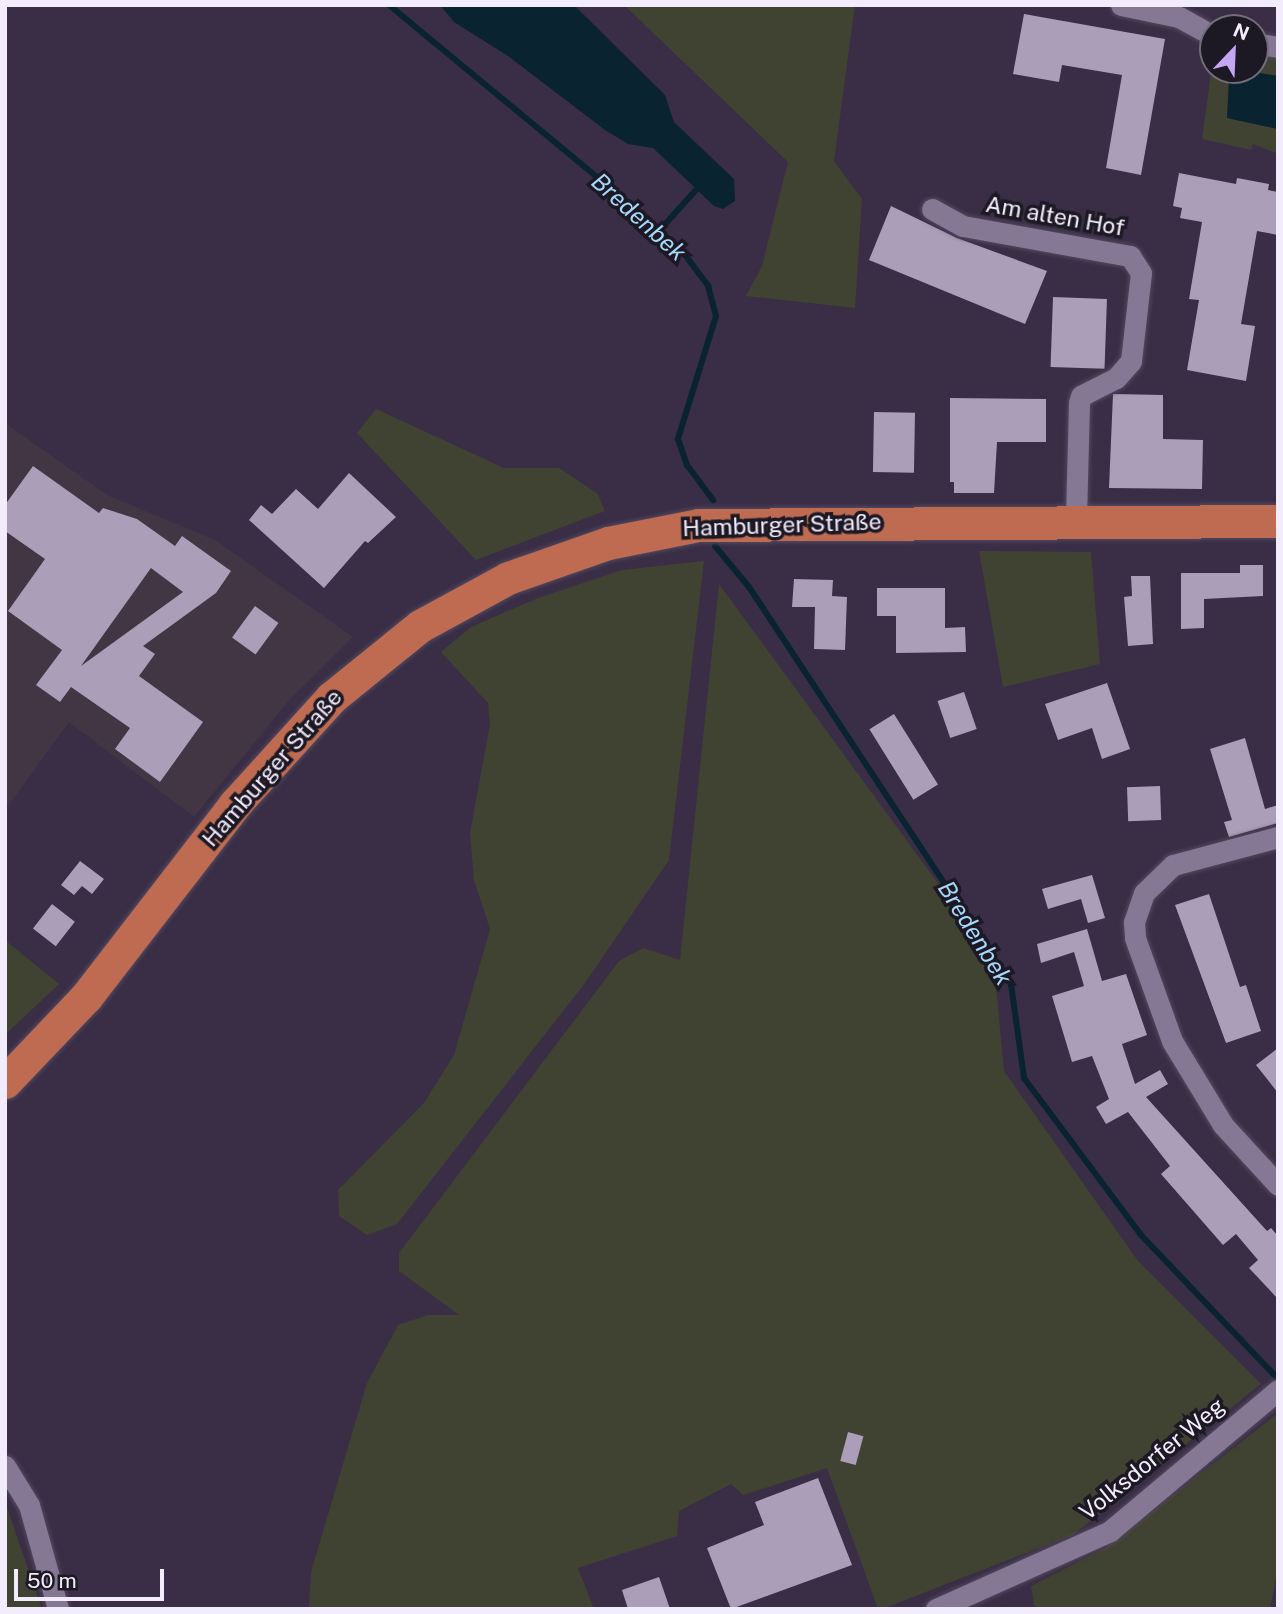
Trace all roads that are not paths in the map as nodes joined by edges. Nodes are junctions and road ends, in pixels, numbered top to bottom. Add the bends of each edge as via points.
1 (1121, 5) edge
2 (1199, 29) edge
3 (932, 209) dead end
4 (1076, 521) junction
5 (1278, 521) edge
6 (1278, 836) edge
7 (5, 1082) edge
8 (1278, 1185) edge
9 (1276, 1391) edge
10 (5, 1466) edge
11 (58, 1609) edge
12 (936, 1609) edge

1 - 2 street via 1179,18
3 - 4 street, Am alten Hof via 963,226 1130,256 1141,273 1131,361 1116,378 1081,396 1079,403
4 - 5 main road, Hamburger Straße
4 - 7 main road, Hamburger Straße via 715,524 608,544 508,578 428,621 360,670 275,757 86,997
6 - 8 street via 1173,865 1144,893 1134,922 1135,938 1172,1041 1223,1125
9 - 12 street, Volksdorfer Weg via 1110,1531
10 - 11 street via 35,1523

